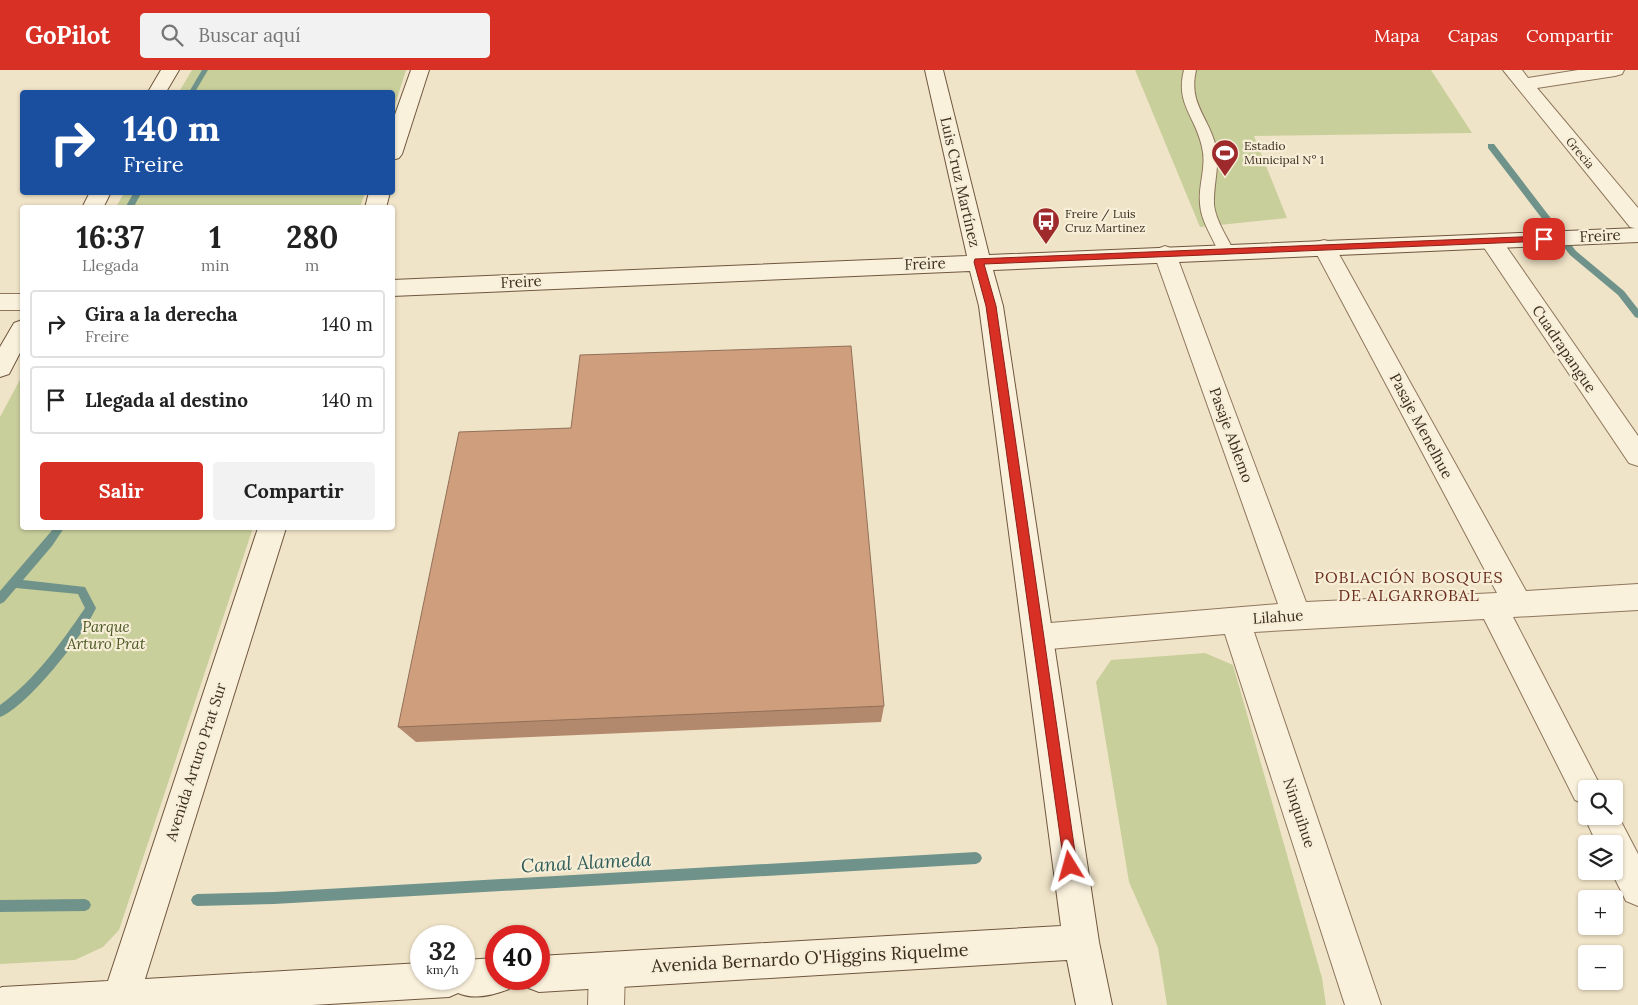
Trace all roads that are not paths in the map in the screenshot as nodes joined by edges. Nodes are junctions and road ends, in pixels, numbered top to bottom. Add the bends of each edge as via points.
1 (170, 70) edge
2 (420, 70) edge
3 (934, 70) edge
4 (1190, 70) edge
5 (1615, 70) edge
6 (1517, 77) edge
7 (159, 90) edge
8 (395, 145) edge
9 (1638, 222) edge
10 (1638, 234) edge
11 (1491, 241) junction
12 (1324, 247) junction
13 (1226, 251) junction
14 (1165, 254) junction
15 (978, 262) junction
16 (395, 288) edge
17 (0, 302) edge
18 (20, 302) edge
19 (20, 333) edge
20 (0, 368) edge
21 (1638, 456) edge
22 (271, 530) edge
23 (1638, 597) edge
24 (1505, 606) junction
25 (1297, 615) junction
26 (1235, 620) junction
27 (1038, 637) junction
28 (1582, 780) edge
29 (1605, 825) edge
30 (1638, 889) edge
31 (1081, 942) junction
32 (607, 970) junction
33 (550, 973) edge
34 (410, 981) edge
35 (120, 997) junction
36 (2, 1005) edge
37 (606, 1005) edge
38 (1094, 1005) edge
39 (1362, 1005) edge

1 - 7 street
2 - 8 street
3 - 15 street, Luis Cruz Martínez
4 - 13 lane via 1186,93 1209,144 1212,166 1207,208
5 - 6 street, Grecia
6 - 9 street, Grecia
10 - 11 street, Freire
11 - 12 street, Freire
11 - 21 street, Cuadrapangue
12 - 13 street, Freire
12 - 24 street, Pasaje Menelhue
13 - 14 street, Freire
14 - 15 street, Freire
14 - 25 street, Pasaje Ablemo
15 - 16 street, Freire
15 - 27 street, Luis Cruz Martínez via 991,306
17 - 18 street
19 - 20 street
22 - 35 street, Avenida Arturo Prat Sur
23 - 24 street, Lilahue
24 - 25 street, Lilahue
24 - 28 street, Pasaje Menelhue
25 - 26 street, Lilahue
26 - 27 street, Lilahue
26 - 39 street, Ninquihue
27 - 31 street, Luis Cruz Martínez
29 - 30 street
31 - 32 street, Avenida Bernardo O'Higgins Riquelme
31 - 38 street, Luis Cruz Martínez
32 - 33 street, Avenida Bernardo O'Higgins Riquelme
32 - 37 street
34 - 35 street
35 - 36 street

